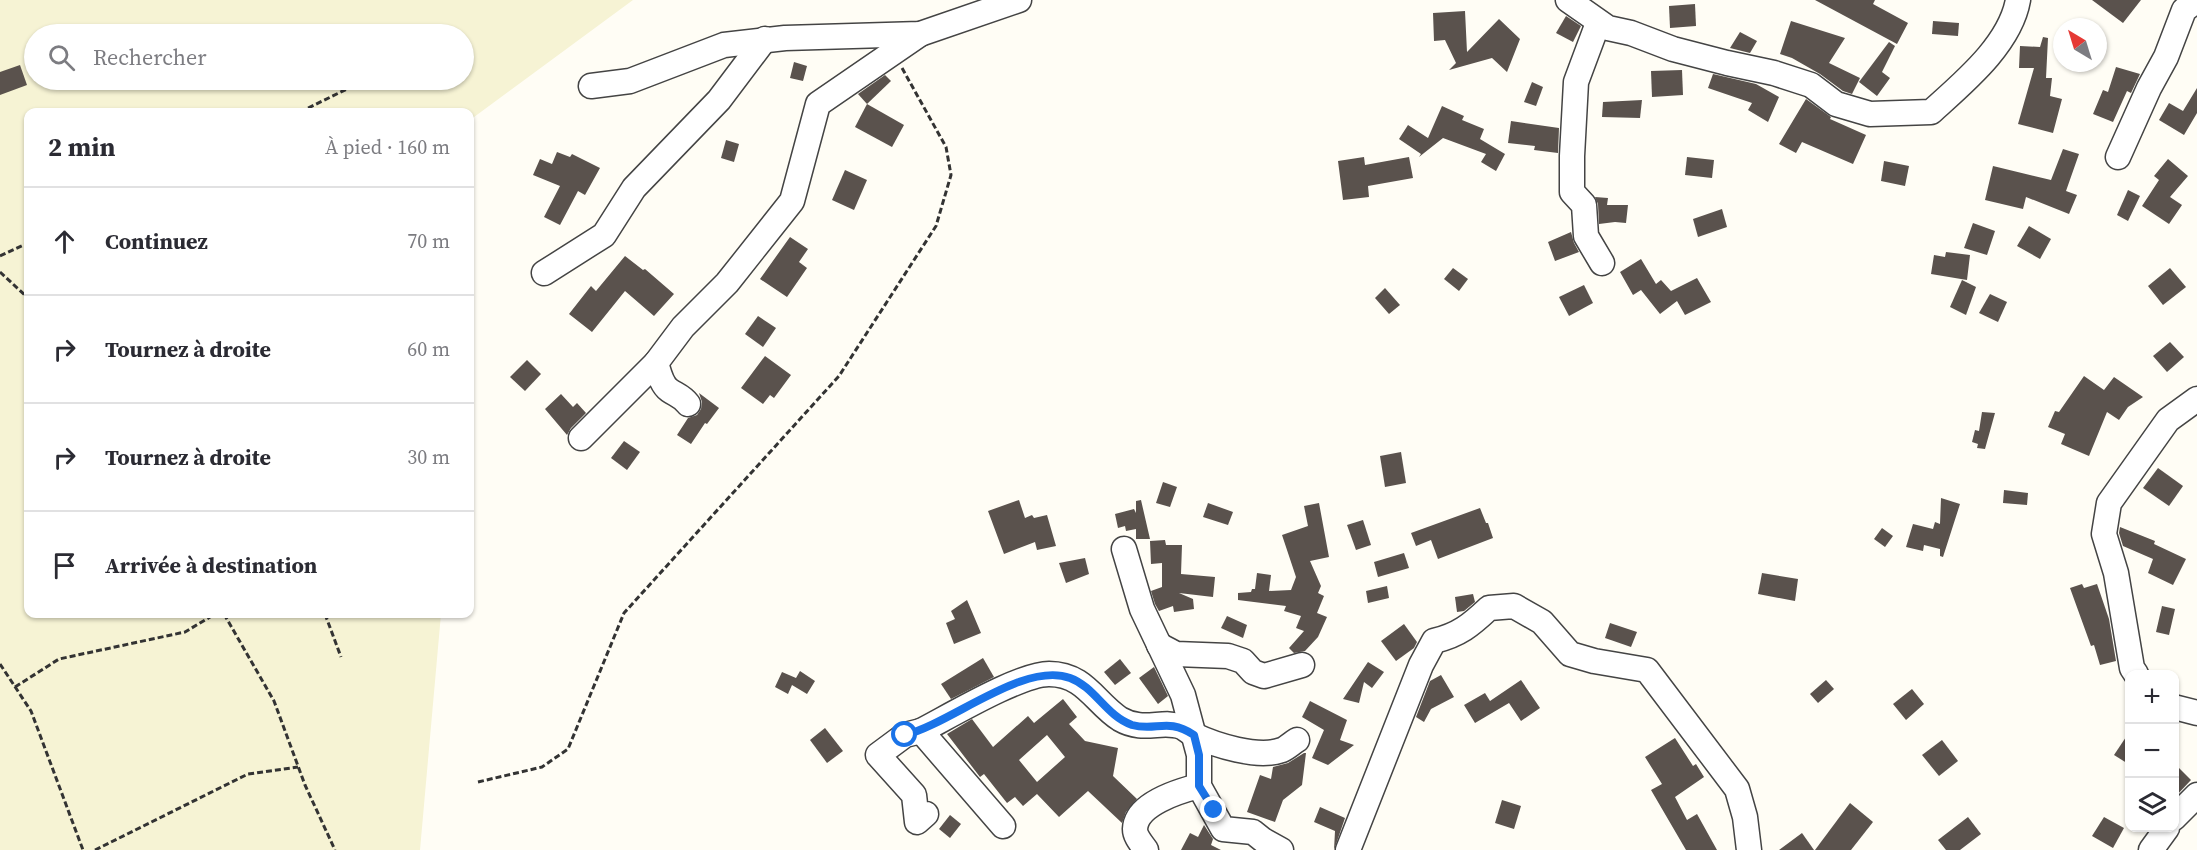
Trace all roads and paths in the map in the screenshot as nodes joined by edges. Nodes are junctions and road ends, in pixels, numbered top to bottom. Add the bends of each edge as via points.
1 (1019, 0) edge
2 (1568, 0) edge
3 (2018, 0) edge
4 (2197, 0) edge
5 (1598, 23) junction
6 (920, 34) junction
7 (765, 39) junction
8 (900, 64) dead end
9 (591, 86) dead end
10 (345, 90) edge
11 (308, 108) edge
12 (2118, 157) dead end
13 (24, 245) edge
14 (0, 256) edge
15 (1602, 263) dead end
16 (0, 272) edge
17 (544, 273) dead end
18 (24, 294) edge
19 (656, 363) junction
20 (2197, 399) edge
21 (688, 404) dead end
22 (581, 438) dead end
23 (1124, 549) dead end
24 (208, 618) edge
25 (226, 618) edge
26 (327, 618) edge
27 (1159, 645) junction
28 (341, 657) dead end
29 (0, 664) edge
30 (1302, 665) dead end
31 (2133, 670) edge
32 (15, 687) junction
33 (2179, 708) edge
34 (2197, 713) edge
35 (921, 731) junction
36 (1194, 735) junction
37 (1297, 740) dead end
38 (298, 767) junction
39 (478, 782) dead end
40 (1199, 786) junction
41 (2197, 795) edge
42 (926, 814) dead end
43 (2179, 814) edge
44 (1003, 826) dead end
45 (2164, 832) edge
46 (1252, 841) edge
47 (83, 850) edge
48 (95, 850) edge
49 (336, 850) edge
50 (1146, 850) edge
51 (1281, 850) edge
52 (1348, 850) edge
53 (1749, 850) edge
54 (2151, 850) edge

1 - 6 street
2 - 5 street
3 - 5 street via 2015,16 1990,55 1931,112 1870,114 1836,104 1811,85 1673,49
4 - 12 street via 2184,10
5 - 15 street via 1576,82 1572,192 1584,205 1586,236
6 - 7 street
6 - 19 street via 818,104 792,201
7 - 9 street via 724,45 630,81
7 - 17 street via 719,100 634,188 604,235
8 - 39 path via 946,147 951,175 936,226 839,376 624,613 568,749 542,767
10 - 11 path
13 - 14 path
16 - 18 path
19 - 21 street via 667,389
19 - 22 street
20 - 31 street via 2168,420 2109,503 2104,534 2116,573
23 - 27 street via 1142,609
24 - 32 path via 185,632 59,659
25 - 38 path via 274,701
26 - 28 path
27 - 30 street via 1176,654 1228,656 1264,676
27 - 36 street via 1183,695
29 - 32 path
32 - 47 path via 31,711
33 - 34 street
35 - 36 street via 997,692 1047,674 1087,687 1105,707 1132,725 1181,726
35 - 42 street via 905,735 878,755 914,795 917,822
35 - 44 street
36 - 37 street via 1260,754 1282,750
36 - 40 street via 1199,755
38 - 48 path via 248,774
38 - 49 path
40 - 46 street via 1223,829
40 - 50 street via 1160,799 1142,814 1135,828
41 - 43 street
45 - 54 street
46 - 51 street via 1263,840
52 - 53 street via 1434,641 1470,627 1489,608 1514,606 1542,621 1570,654 1647,670 1737,789

